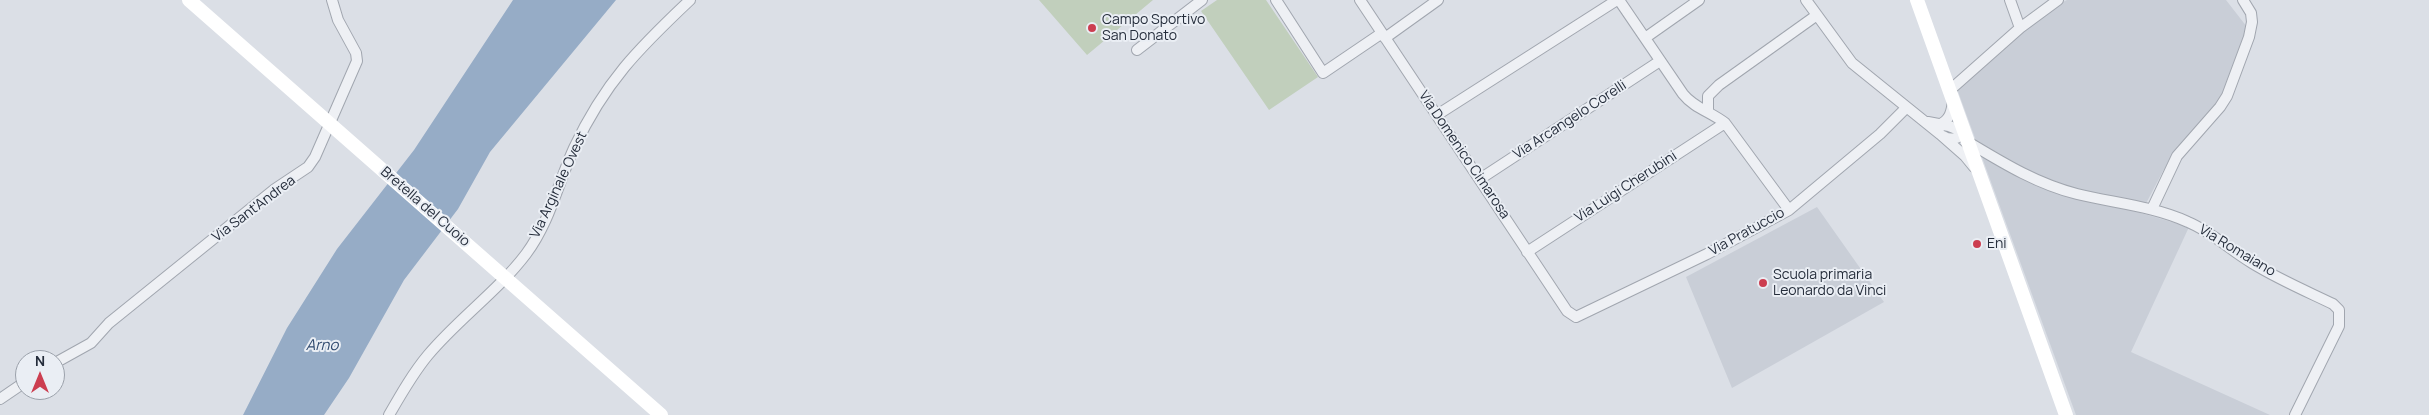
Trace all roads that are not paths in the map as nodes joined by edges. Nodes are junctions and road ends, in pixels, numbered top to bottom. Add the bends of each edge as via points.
1 (189, 0) edge
2 (332, 0) edge
3 (690, 0) edge
4 (1202, 0) edge
5 (1276, 0) edge
6 (1360, 0) edge
7 (1438, 0) edge
8 (1618, 0) edge
9 (1699, 0) edge
10 (1806, 0) edge
11 (1917, 0) edge
12 (2010, 0) edge
13 (2058, 0) edge
14 (2243, 0) edge
15 (1817, 16) junction
16 (2020, 28) junction
17 (1384, 36) junction
18 (1646, 38) junction
19 (1137, 50) dead end
20 (1660, 61) junction
21 (1951, 95) junction
22 (1906, 108) junction
23 (1708, 112) junction
24 (1437, 115) junction
25 (1725, 123) junction
26 (1939, 129) junction
27 (1966, 137) junction
28 (1979, 174) junction
29 (1480, 179) junction
30 (2152, 209) junction
31 (1789, 210) junction
32 (1527, 252) junction
33 (1567, 311) joint
34 (65, 357) edge
35 (15, 389) edge
36 (0, 399) edge
37 (389, 415) edge
38 (661, 415) edge
39 (2066, 415) edge
40 (2295, 415) edge

1 - 38 main road, Bretella del Cuoio, bridge
2 - 34 street, Via Sant'Andrea via 357,61 308,167 275,189 109,323 91,343
3 - 37 street, Via Arginale Ovest via 645,41 602,95 574,148 545,222 525,254 429,354
4 - 19 street
5 - 17 street via 1323,73
6 - 17 street, Via Domenico Cimarosa
7 - 17 street
8 - 18 street
8 - 24 street
9 - 18 street
10 - 15 street
11 - 21 main road
12 - 16 street
13 - 16 street
14 - 30 street via 2251,13 2250,37 2227,96 2177,156
15 - 22 street via 1852,63
15 - 23 street via 1719,85 1708,96
16 - 21 street
17 - 24 street, Via Domenico Cimarosa
18 - 20 street
20 - 23 street via 1690,102
20 - 29 street, Via Arcangelo Corelli
21 - 26 street via 1950,116
21 - 27 main road
22 - 26 street
22 - 31 street, Via Pratuccio via 1880,134
23 - 25 street
24 - 29 street, Via Domenico Cimarosa
25 - 31 street
25 - 32 street, Via Luigi Cherubini
26 - 27 street, Via Romaiano via 1949,126
26 - 28 street
27 - 28 main road
27 - 30 street, Via Romaiano via 2015,171 2045,184 2076,194
28 - 39 main road
29 - 32 street, Via Domenico Cimarosa
30 - 40 street, Via Romaiano via 2212,234 2251,263 2339,310 2339,326
31 - 33 street, Via Pratuccio via 1585,314 1576,317
32 - 33 street, Via Domenico Cimarosa
35 - 36 street

